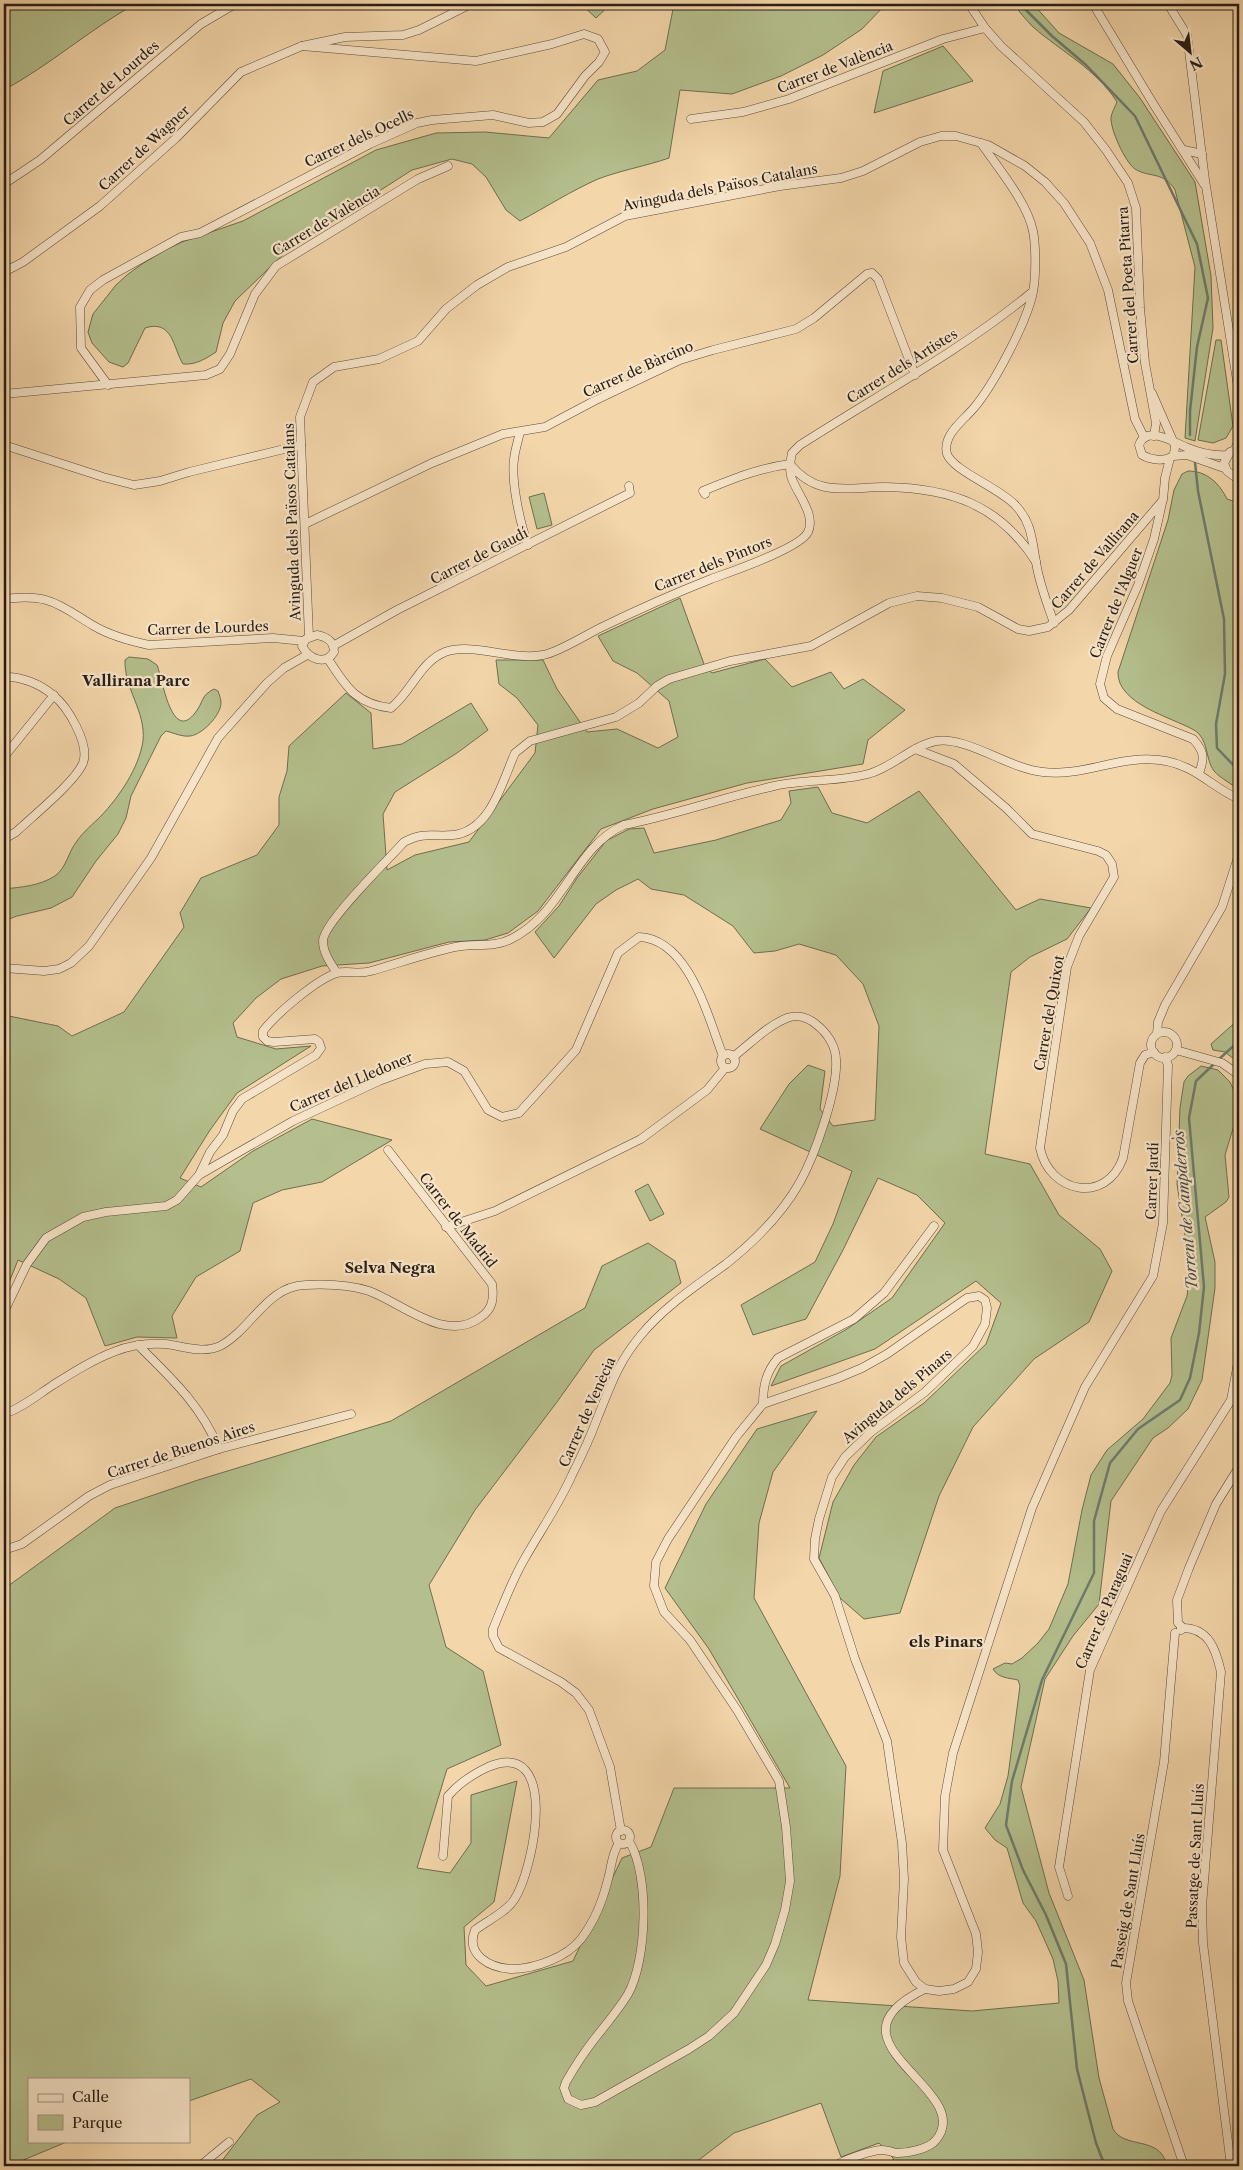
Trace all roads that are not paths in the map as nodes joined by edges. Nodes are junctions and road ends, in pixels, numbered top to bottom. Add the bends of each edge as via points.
1 (235, 4) edge
2 (471, 4) edge
3 (969, 4) edge
4 (1093, 4) edge
5 (1168, 4) edge
6 (986, 28) junction
7 (302, 46) junction
8 (691, 120) dead end
9 (981, 143) junction
10 (1184, 150) junction
11 (1202, 154) junction
12 (448, 166) dead end
13 (4, 184) edge
14 (1207, 188) junction
15 (4, 272) edge
16 (1033, 291) junction
17 (915, 375) junction
18 (108, 384) junction
19 (1149, 387) junction
20 (1239, 393) edge
21 (4, 394) edge
22 (520, 432) junction
23 (1154, 436) junction
24 (1144, 437) junction
25 (1239, 440) edge
26 (1173, 442) junction
27 (4, 445) edge
28 (302, 445) junction
29 (1233, 452) edge
30 (1171, 457) junction
31 (1158, 459) junction
32 (790, 464) junction
33 (1224, 468) junction
34 (1238, 477) edge
35 (1165, 478) junction
36 (628, 486) dead end
37 (705, 494) dead end
38 (1162, 500) junction
39 (305, 524) junction
40 (528, 545) junction
41 (1036, 562) junction
42 (4, 599) edge
43 (1054, 624) junction
44 (306, 639) junction
45 (333, 646) junction
46 (307, 655) junction
47 (328, 658) junction
48 (4, 677) edge
49 (54, 695) junction
50 (915, 749) junction
51 (4, 757) edge
52 (1199, 773) junction
53 (1239, 799) edge
54 (4, 839) edge
55 (1239, 854) edge
56 (4, 968) edge
57 (337, 973) junction
58 (1158, 1034) junction
59 (1176, 1050) junction
60 (1154, 1052) junction
61 (723, 1056) junction
62 (733, 1057) junction
63 (1165, 1057) junction
64 (725, 1068) junction
65 (1239, 1075) edge
66 (1239, 1147) edge
67 (388, 1150) dead end
68 (1239, 1161) edge
69 (199, 1175) junction
70 (934, 1226) dead end
71 (446, 1227) junction
72 (4, 1312) edge
73 (138, 1345) junction
74 (1239, 1358) edge
75 (1231, 1400) junction
76 (763, 1404) junction
77 (1239, 1406) edge
78 (4, 1414) edge
79 (351, 1414) dead end
80 (219, 1449) junction
81 (1239, 1467) edge
82 (4, 1550) edge
83 (1178, 1628) junction
84 (621, 1830) junction
85 (629, 1841) junction
86 (619, 1843) junction
87 (443, 1856) dead end
88 (1068, 1896) dead end
89 (924, 1989) junction
90 (229, 2142) dead end
91 (200, 2166) edge
92 (836, 2166) edge
93 (1184, 2166) edge
94 (1231, 2166) edge

1 - 13 street, Carrer de Lourdes via 201,24 40,160
2 - 7 street via 403,35 345,37
3 - 6 street, Carrer del Poeta Pitarra
4 - 10 street
5 - 11 street via 1187,35
6 - 8 street, Carrer de València via 943,39 789,99 743,112
6 - 19 street, Carrer del Poeta Pitarra via 1017,62 1084,122 1128,183 1136,208 1140,308
7 - 15 street, Carrer de Wagner via 241,72 176,138 100,206 24,262
7 - 18 street, Carrer dels Ocells via 476,61 584,34 598,38 605,52 557,114 543,122 529,123 494,115 417,123 370,144 200,233 181,237 103,280 90,290 80,307 79,327 81,348
9 - 16 street via 1028,215 1033,232
9 - 24 street, Avinguda dels Països Catalans via 1025,166 1045,182 1064,203 1090,243 1108,290 1135,419
9 - 28 street, Avinguda dels Països Catalans via 956,136 941,136 920,142 863,171 841,178 780,186 625,216 566,247 508,267 446,309 418,341 379,359 334,367 314,382 300,417
10 - 11 street
10 - 14 street
11 - 14 street
12 - 18 street, Carrer de València via 418,179 276,266 255,294 220,370 206,376
14 - 20 street
16 - 17 street, Carrer dels Artistes via 973,337
16 - 41 street via 998,371 974,408 953,430 947,443 948,454 956,465 1016,505 1032,535
17 - 22 street, Carrer de Bàrcino via 878,279 872,273 796,329 680,360 545,427
17 - 32 street, Carrer dels Artistes via 800,445 792,453
18 - 21 street, Carrer de València
19 - 23 street, Carrer del Poeta Pitarra via 1156,423
19 - 26 street, Carrer del Poeta Pitarra
22 - 39 street, Carrer de Bàrcino via 503,434 432,463
22 - 40 street via 514,460 517,498
23 - 24 street
23 - 26 street
24 - 31 street via 1139,445 1140,452 1145,457
25 - 29 street
26 - 29 street via 1214,456
26 - 30 street via 1175,448
27 - 28 street via 134,485
28 - 39 street, Avinguda dels Països Catalans
29 - 33 street
30 - 31 street
30 - 33 street via 1187,455
30 - 35 street
31 - 35 street
32 - 37 street via 742,475 703,491
32 - 41 street via 800,476 818,486 909,488 951,495 976,504 1025,545
32 - 47 street, Carrer dels Pintors via 792,478 810,524 808,533 796,543 755,563 648,604 544,655 520,657 468,650 448,651 434,657 403,698 391,708 374,706 353,694
33 - 34 street
35 - 38 street
36 - 40 street, Carrer de Gaudí via 630,493
38 - 43 street, Carrer de Vallirana
38 - 52 street, Carrer de l'Alguer via 1154,539 1107,656 1100,684 1104,698 1117,709 1193,740 1204,757
39 - 44 street, Avinguda dels Països Catalans
40 - 45 street, Carrer de Gaudí via 397,610
41 - 43 street
42 - 44 street, Carrer de Lourdes via 46,599 95,627 120,638 149,645
43 - 57 street, Carrer de Vallirana via 1038,630 1018,629 978,608 942,598 917,596 889,603 811,646 730,661 669,679 616,717 530,741 515,753 493,804 478,822 466,832 418,835 404,842 338,914 323,940
44 - 45 street via 317,635 327,638
44 - 46 street via 302,646
45 - 47 street via 334,652
46 - 47 street via 323,660
46 - 56 street via 267,682 218,738 151,858 89,946 58,970
48 - 49 street via 31,681
49 - 51 street
49 - 54 street via 79,731 84,761 79,771 16,832
50 - 52 street via 948,740 1022,768 1042,772 1077,771 1125,760 1150,759 1180,764
50 - 57 street via 869,774 776,786 624,825 596,843 550,909 510,940 457,947 359,974
50 - 60 street, Carrer del Quixot via 954,764 1032,834 1098,851 1106,855 1112,864 1114,878 1078,936 1067,967 1040,1148 1043,1161 1054,1176 1088,1189 1105,1183 1113,1176 1123,1158 1140,1063 1145,1055
52 - 53 street
55 - 58 street via 1222,907 1165,1005 1158,1022
57 - 69 street via 302,994 263,1031 267,1041 315,1039 321,1048 316,1055 242,1099
58 - 59 street via 1172,1034 1177,1041
58 - 60 street via 1152,1041
59 - 63 street
59 - 65 street via 1222,1063
60 - 63 street
61 - 62 street
61 - 64 street via 721,1062
61 - 69 street, Carrer del Lledoner via 685,964 665,945 650,937 639,937 618,953 576,1050 519,1113 502,1117 488,1110 464,1071 448,1062 425,1064 379,1080 293,1120
62 - 64 street via 733,1066
62 - 84 street, Carrer de Venècia via 768,1029 797,1016 810,1019 831,1042 836,1060 834,1082 808,1166 792,1195 764,1229 728,1262 671,1305 642,1334 623,1360 610,1383 579,1462 524,1560 493,1629 499,1648 562,1682 589,1710 610,1767
63 - 89 street, Carrer Jardí via 1168,1065 1163,1223 1153,1276 1085,1387 1032,1508 953,1753 945,1796 943,1850 976,1934 976,1969 968,1982 954,1989
64 - 71 street via 707,1090 641,1139 495,1211
66 - 68 street
67 - 71 street, Carrer de Madrid
69 - 72 street via 177,1200 166,1206 83,1217 46,1238 26,1264
70 - 76 street via 884,1293 854,1319 778,1358 769,1368
71 - 73 street, Carrer de Madrid via 492,1284 492,1306 478,1320 450,1326 433,1322 367,1290 306,1285 294,1286 277,1294 235,1336 213,1349
73 - 78 street, Carrer de Madrid via 94,1362 17,1410
73 - 80 street via 196,1407
74 - 75 street, Carrer de Paraguai
75 - 77 street
75 - 88 street, Carrer de Paraguai via 1161,1511 1090,1670 1059,1867
76 - 85 street via 736,1437 668,1539 656,1562 654,1579 664,1612 695,1647 779,1781 790,1868 783,1918 766,1965 745,1998 721,2025 689,2049 595,2102 581,2105 568,2099 564,2088 566,2082 628,1993 638,1965 643,1925 642,1894 635,1851
76 - 89 street, Avinguda dels Pinars via 862,1368 967,1298 979,1296 985,1300 985,1324 973,1346 925,1392 845,1457 832,1477 815,1539 814,1559 835,1596 855,1660 887,1741 902,1842 902,1949 910,1974
79 - 80 street, Carrer de Buenos Aires
80 - 82 street, Carrer de Buenos Aires via 110,1485 89,1496 22,1544
81 - 83 street, Passeig de Sant Lluís via 1216,1504 1189,1568 1177,1600
83 - 93 street, Passeig de Sant Lluís via 1164,1762 1126,1984 1128,2001
83 - 94 street, Passatge de Sant Lluís via 1199,1631 1207,1637 1216,1650 1221,1672 1202,1906 1202,1943
84 - 85 street via 629,1834
84 - 86 street via 616,1835
85 - 86 street
86 - 87 street via 612,1857 600,1905 581,1939 548,1961 513,1969 480,1959 472,1945 472,1937 475,1930 513,1902 525,1877 536,1813 535,1787 528,1772 510,1762 496,1764 454,1789 448,1796
89 - 92 street via 896,2005 885,2022 885,2032 894,2051 937,2104 943,2124 940,2134 928,2146 897,2153 881,2150 841,2161
90 - 91 street

